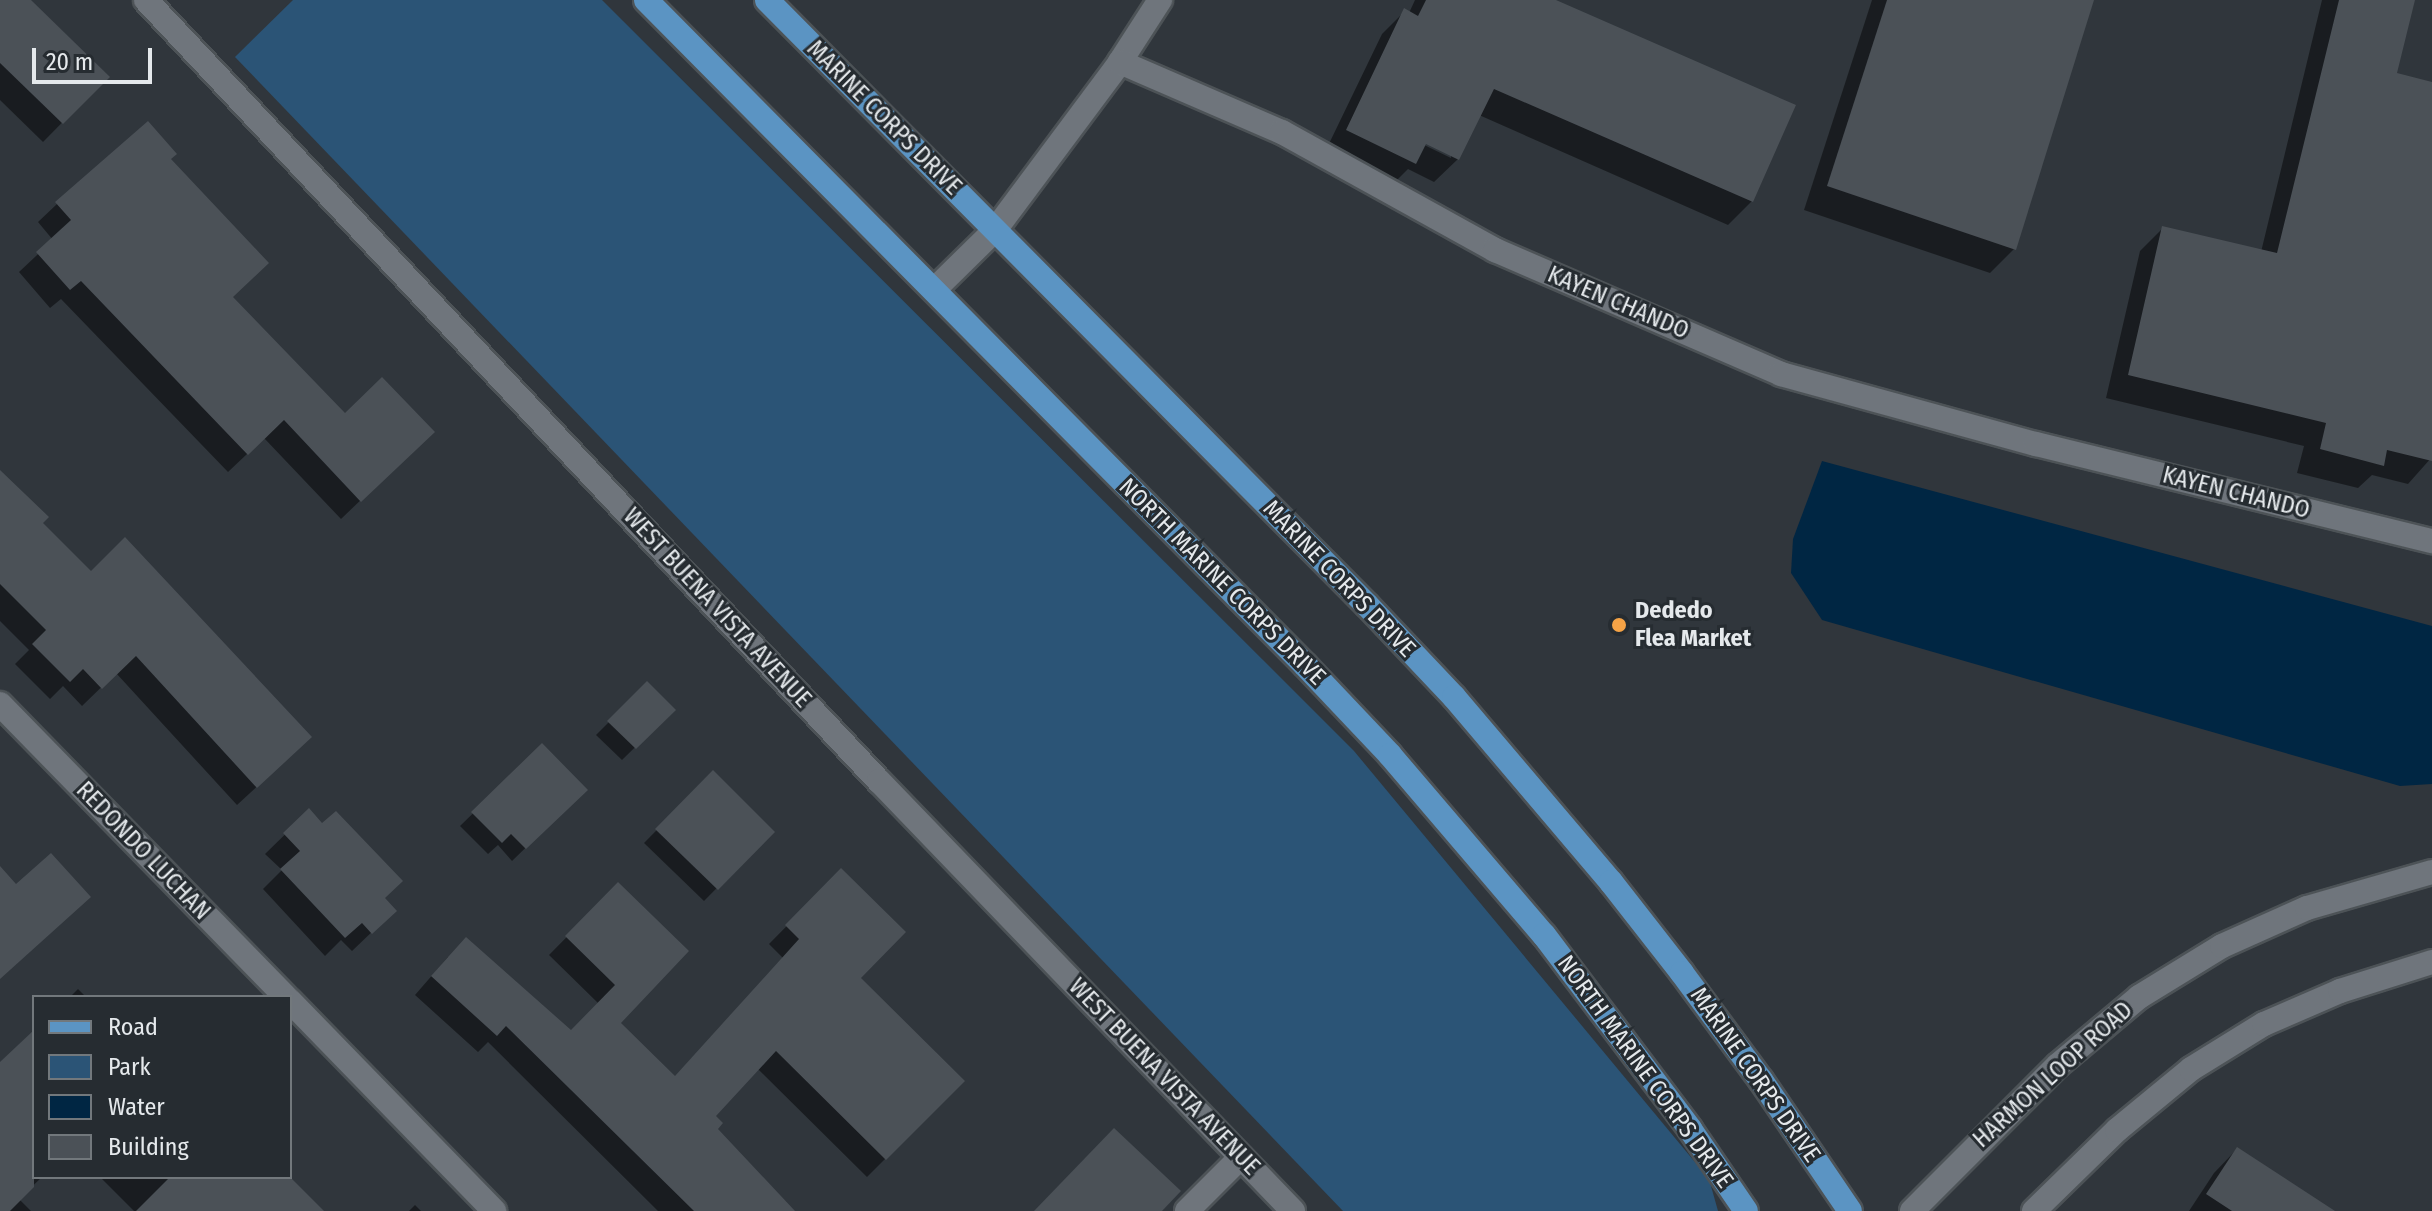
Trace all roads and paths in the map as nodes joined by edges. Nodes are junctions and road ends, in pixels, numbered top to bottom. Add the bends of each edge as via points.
1 (146, 0) edge
2 (646, 0) edge
3 (767, 0) edge
4 (1160, 0) edge
5 (1120, 62) junction
6 (995, 230) junction
7 (934, 290) junction
8 (2432, 541) edge
9 (0, 704) edge
10 (2432, 872) edge
11 (2432, 962) edge
12 (284, 995) edge
13 (292, 1003) edge
14 (1241, 1157) junction
15 (494, 1211) edge
16 (1187, 1211) edge
17 (1293, 1211) edge
18 (1746, 1211) edge
19 (1850, 1211) edge
20 (1912, 1211) edge
21 (2034, 1211) edge

1 - 14 street, WEST BUENA VISTA AVENUE via 868,769
2 - 7 main road, NORTH MARINE CORPS DRIVE
3 - 6 main road, MARINE CORPS DRIVE
4 - 5 street
5 - 6 street
5 - 8 street, KAYEN CHANDO via 1282,132 1495,250 1781,374 2036,444
6 - 7 street
6 - 19 main road, MARINE CORPS DRIVE via 1367,605 1506,757 1682,973
7 - 18 main road, NORTH MARINE CORPS DRIVE via 1305,665 1472,848 1613,1025
9 - 12 street, REDONDO LUCHAN
10 - 20 street, HARMON LOOP ROAD via 2307,908 2222,946 2139,997 2058,1065
11 - 21 street via 2302,1007 2191,1069 2117,1130
13 - 15 street
14 - 16 street
14 - 17 street, WEST BUENA VISTA AVENUE

